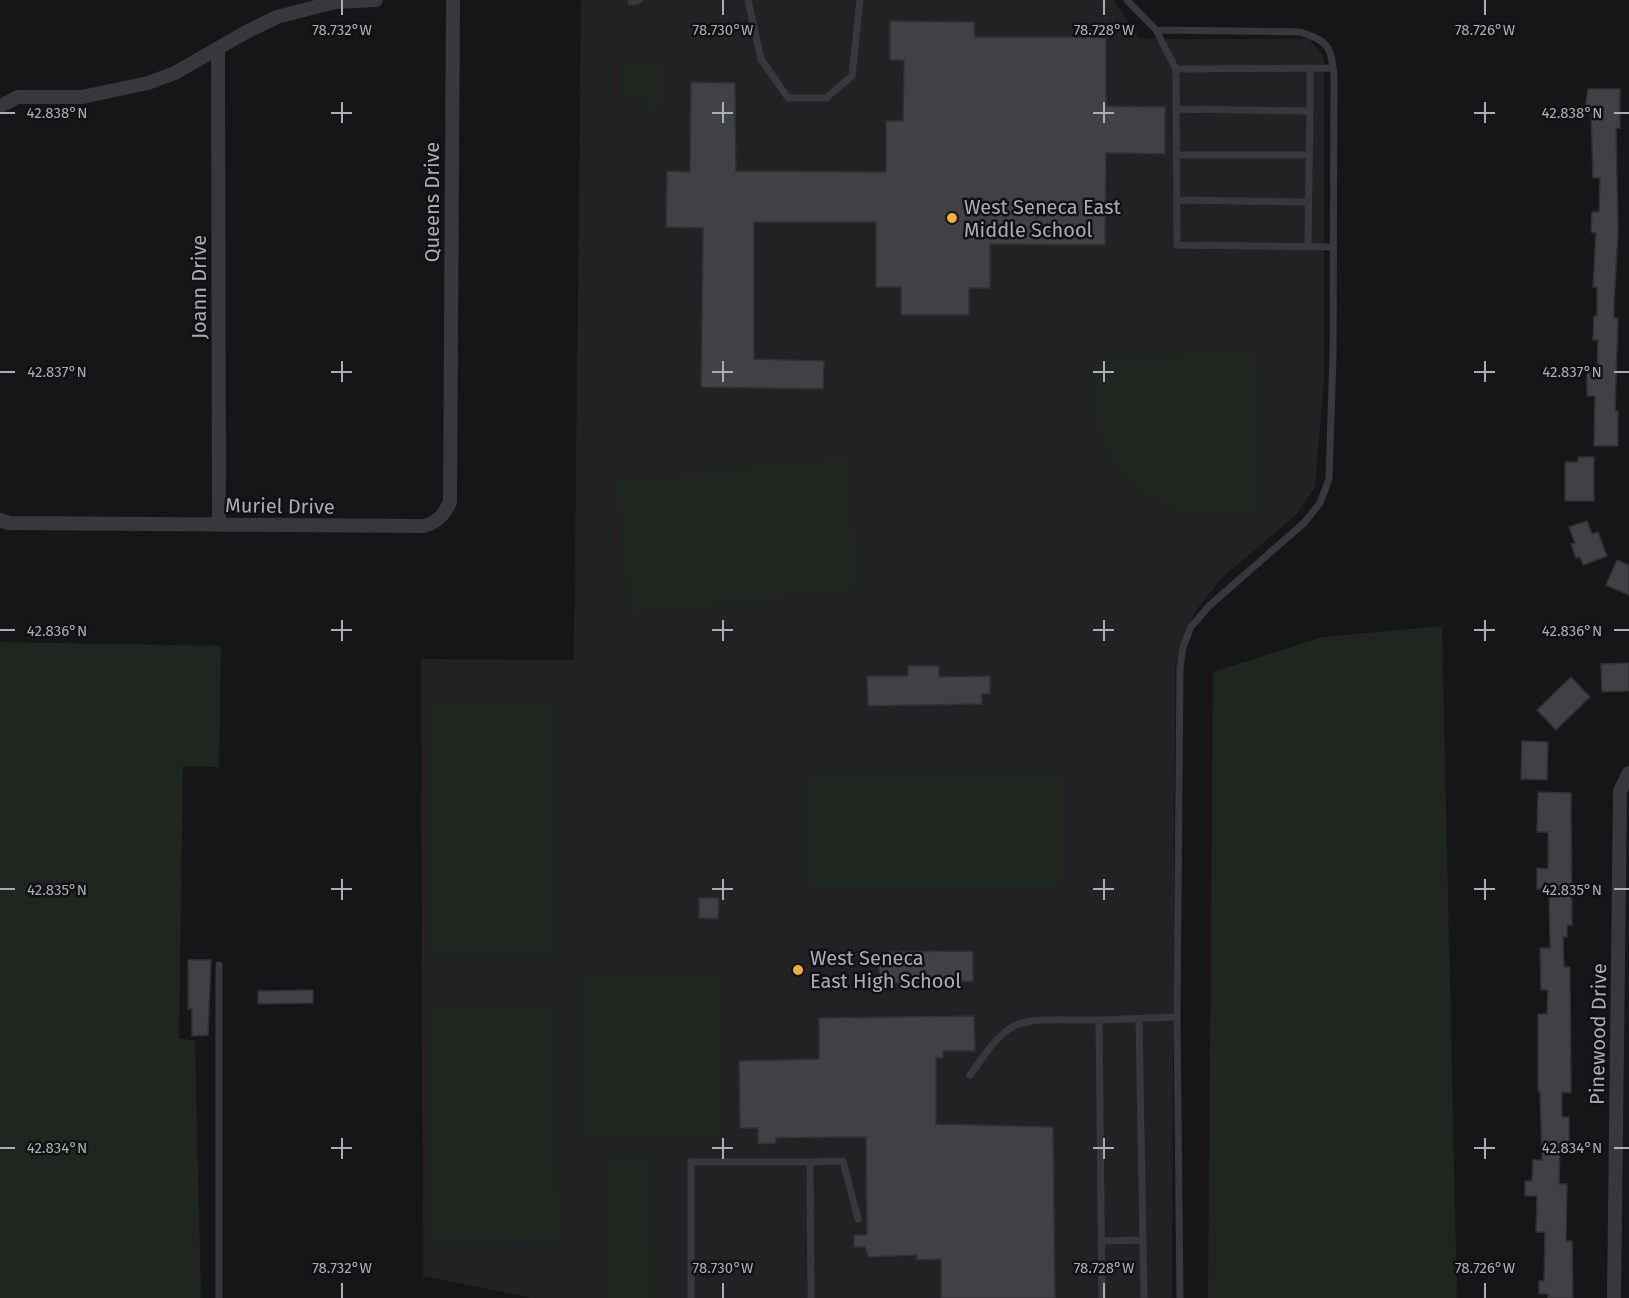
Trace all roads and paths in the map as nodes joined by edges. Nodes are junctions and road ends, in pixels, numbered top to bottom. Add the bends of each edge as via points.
1 (376, 0) edge
2 (453, 0) edge
3 (748, 0) edge
4 (860, 0) edge
5 (1127, 0) edge
6 (1156, 30) junction
7 (218, 50) junction
8 (1310, 68) junction
9 (1333, 68) junction
10 (1176, 69) junction
11 (0, 106) edge
12 (1176, 109) junction
13 (1310, 111) junction
14 (1177, 155) junction
15 (1310, 155) junction
16 (1177, 200) junction
17 (1309, 202) junction
18 (1308, 246) junction
19 (1334, 247) junction
20 (450, 404) joint
21 (0, 520) edge
22 (219, 525) junction
23 (1629, 773) edge
24 (219, 964) dead end
25 (1177, 1017) junction
26 (1139, 1019) junction
27 (1099, 1020) junction
28 (970, 1075) dead end
29 (810, 1162) junction
30 (858, 1219) dead end
31 (1143, 1240) junction
32 (1101, 1241) junction
33 (219, 1298) edge
34 (691, 1298) edge
35 (811, 1298) edge
36 (1102, 1298) edge
37 (1144, 1298) edge
38 (1180, 1298) edge
39 (1614, 1298) edge

1 - 7 street via 301,9 246,32
2 - 20 street, Queens Drive
3 - 4 lane via 761,59 788,98 826,98 852,76
5 - 6 lane
6 - 9 lane via 1299,32 1327,44
6 - 10 lane
7 - 11 street via 175,73 111,93 24,97
7 - 22 street, Joann Drive
8 - 9 lane
8 - 10 lane
8 - 13 lane
9 - 19 lane
10 - 12 lane
12 - 13 lane
12 - 14 lane
13 - 15 lane
14 - 15 lane
14 - 16 lane
15 - 17 lane
16 - 17 lane
16 - 18 lane via 1177,245
17 - 18 lane
18 - 19 lane
19 - 25 lane via 1329,479 1320,503 1304,523 1209,606 1191,627 1183,647
20 - 22 street, Muriel Drive via 450,502 438,520 423,526
21 - 22 street, Muriel Drive
23 - 39 street, Pinewood Drive via 1620,791
24 - 33 lane
25 - 26 lane
25 - 38 lane
26 - 27 lane
26 - 31 lane
27 - 28 lane via 1029,1021 1014,1026 994,1042
27 - 32 lane
29 - 30 lane via 843,1161
29 - 34 lane via 691,1162
29 - 35 lane
31 - 32 lane
31 - 37 lane
32 - 36 lane

